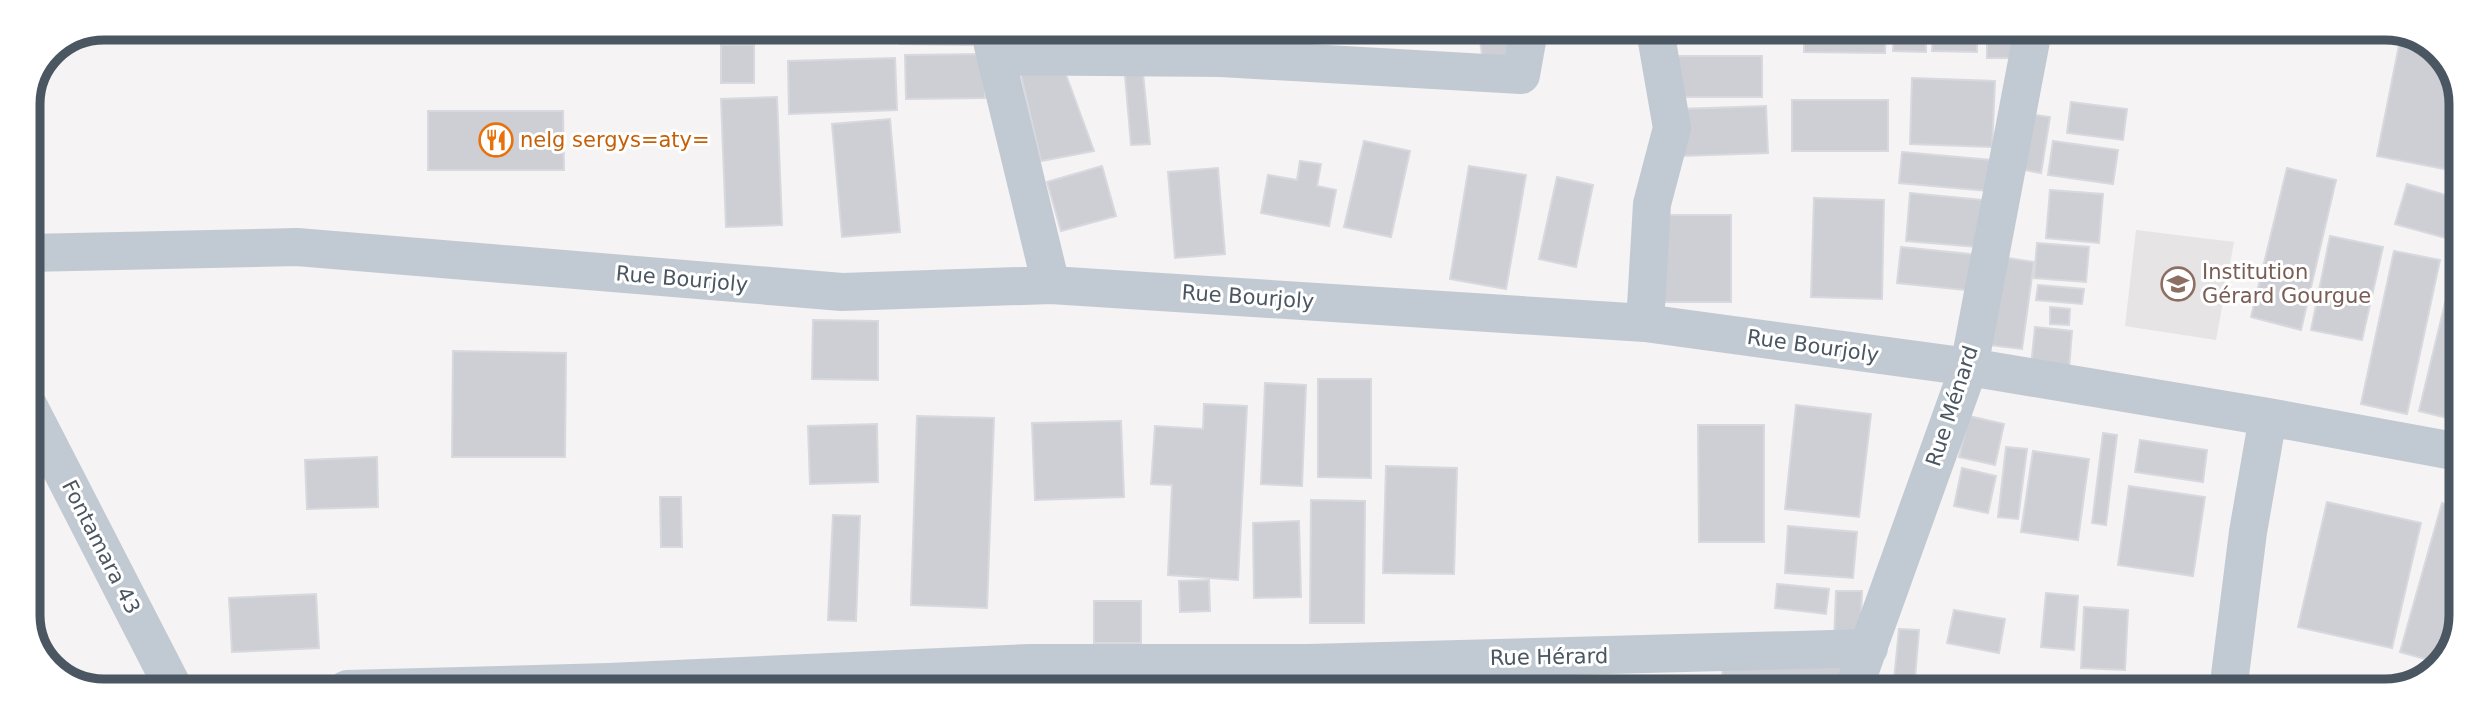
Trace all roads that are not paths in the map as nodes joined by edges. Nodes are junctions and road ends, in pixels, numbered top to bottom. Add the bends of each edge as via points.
1 (1527, 40) edge
2 (1657, 40) edge
3 (2031, 40) edge
4 (993, 43) edge
5 (40, 253) edge
6 (1051, 285) junction
7 (1645, 323) junction
8 (1969, 367) junction
9 (2268, 417) junction
10 (40, 428) edge
11 (2449, 450) edge
12 (1869, 649) junction
13 (1308, 676) edge
14 (169, 679) edge
15 (675, 679) edge
16 (1857, 679) edge
17 (2230, 679) edge

1 - 4 street via 1521,75
2 - 7 street via 1672,128 1651,204
3 - 8 street, Rue Ménard
4 - 6 street
5 - 6 street, Rue Bourjoly via 297,247 842,292
6 - 7 street, Rue Bourjoly
7 - 8 street, Rue Bourjoly
8 - 9 street, Rue Bourjoly
8 - 12 street, Rue Ménard
9 - 11 street, Rue Bourjoly
9 - 17 street
10 - 14 street, Fontamara 43
12 - 13 street, Rue Hérard
12 - 16 street, Rue Ménard
13 - 15 street, Rue Hérard via 1030,663

